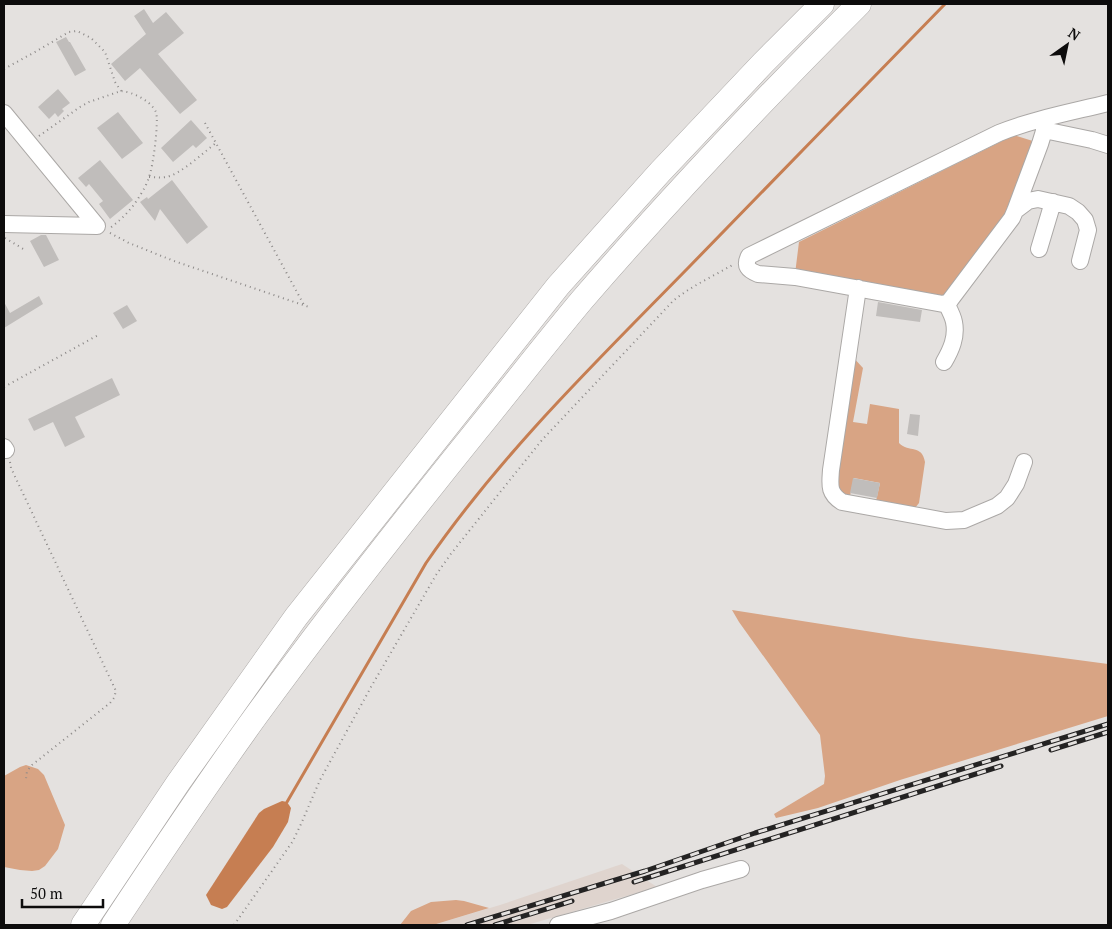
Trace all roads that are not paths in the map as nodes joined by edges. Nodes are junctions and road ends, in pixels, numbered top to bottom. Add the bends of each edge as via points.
1 (822, 4) edge
2 (859, 4) edge
3 (1108, 103) edge
4 (4, 112) edge
5 (1046, 124) junction
6 (1108, 134) edge
7 (1090, 139) junction
8 (1108, 145) edge
9 (1053, 202) junction
10 (1016, 210) junction
11 (4, 224) edge
12 (1039, 249) dead end
13 (1080, 261) dead end
14 (858, 288) junction
15 (946, 303) junction
16 (944, 362) dead end
17 (1024, 462) dead end
18 (741, 869) dead end
19 (83, 925) edge
20 (113, 925) edge
21 (558, 925) edge

1 - 19 highway via 660,172 558,286 296,617 178,783
2 - 20 highway via 697,173 540,351 381,550 258,713
3 - 5 street
4 - 11 street via 97,226
5 - 7 street
5 - 10 street
5 - 14 street via 1013,128 999,134 750,256 747,263 758,274
6 - 7 street
7 - 8 street
9 - 10 street via 1034,199
9 - 12 street
9 - 13 street via 1073,208 1088,226
10 - 15 street
14 - 15 street
14 - 17 street via 831,470 830,488 834,496 842,502 920,517 964,520 997,506 1007,498
15 - 16 street via 955,327 952,347
18 - 21 street

